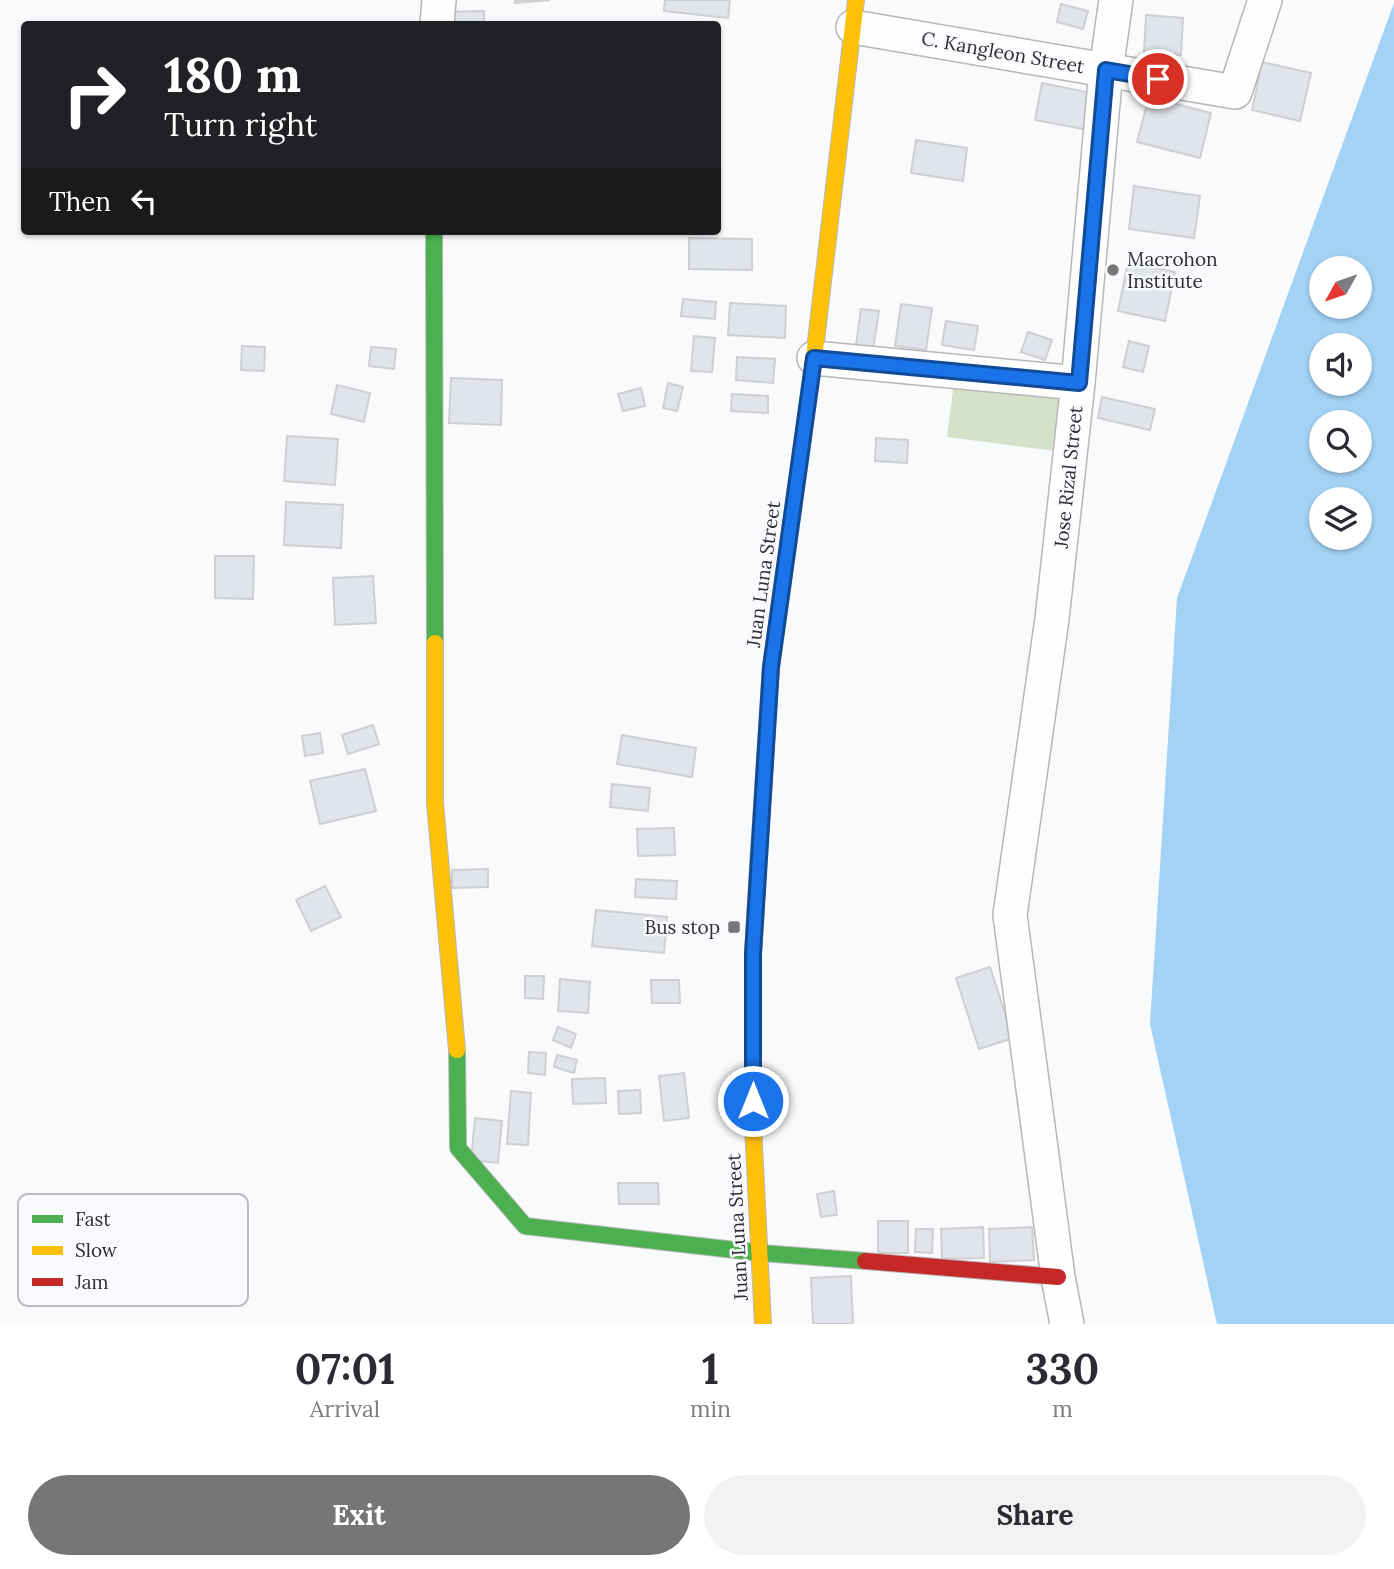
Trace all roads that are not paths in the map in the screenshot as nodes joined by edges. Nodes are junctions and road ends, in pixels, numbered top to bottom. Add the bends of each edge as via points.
1 (439, 0) edge
2 (1116, 0) edge
3 (1265, 0) edge
4 (855, 14) edge
5 (437, 21) edge
6 (1106, 70) junction
7 (434, 235) edge
8 (814, 358) junction
9 (1079, 383) junction
10 (761, 1253) junction
11 (1058, 1277) junction
12 (763, 1324) edge
13 (1067, 1324) edge

1 - 5 street
2 - 6 street, Jose Rizal Street
3 - 6 street, C. Kangleon Street via 1235,92
4 - 6 street, C. Kangleon Street
4 - 8 street, Juan Luna Street
6 - 9 street, Jose Rizal Street
7 - 10 street via 435,803 458,1062 458,1148 525,1226
8 - 9 street
8 - 10 street, Juan Luna Street via 771,667 753,954 753,1126
9 - 11 street, Jose Rizal Street via 1052,619 1010,915
10 - 11 street
10 - 12 street, Juan Luna Street
11 - 13 street, Jose Rizal Street

